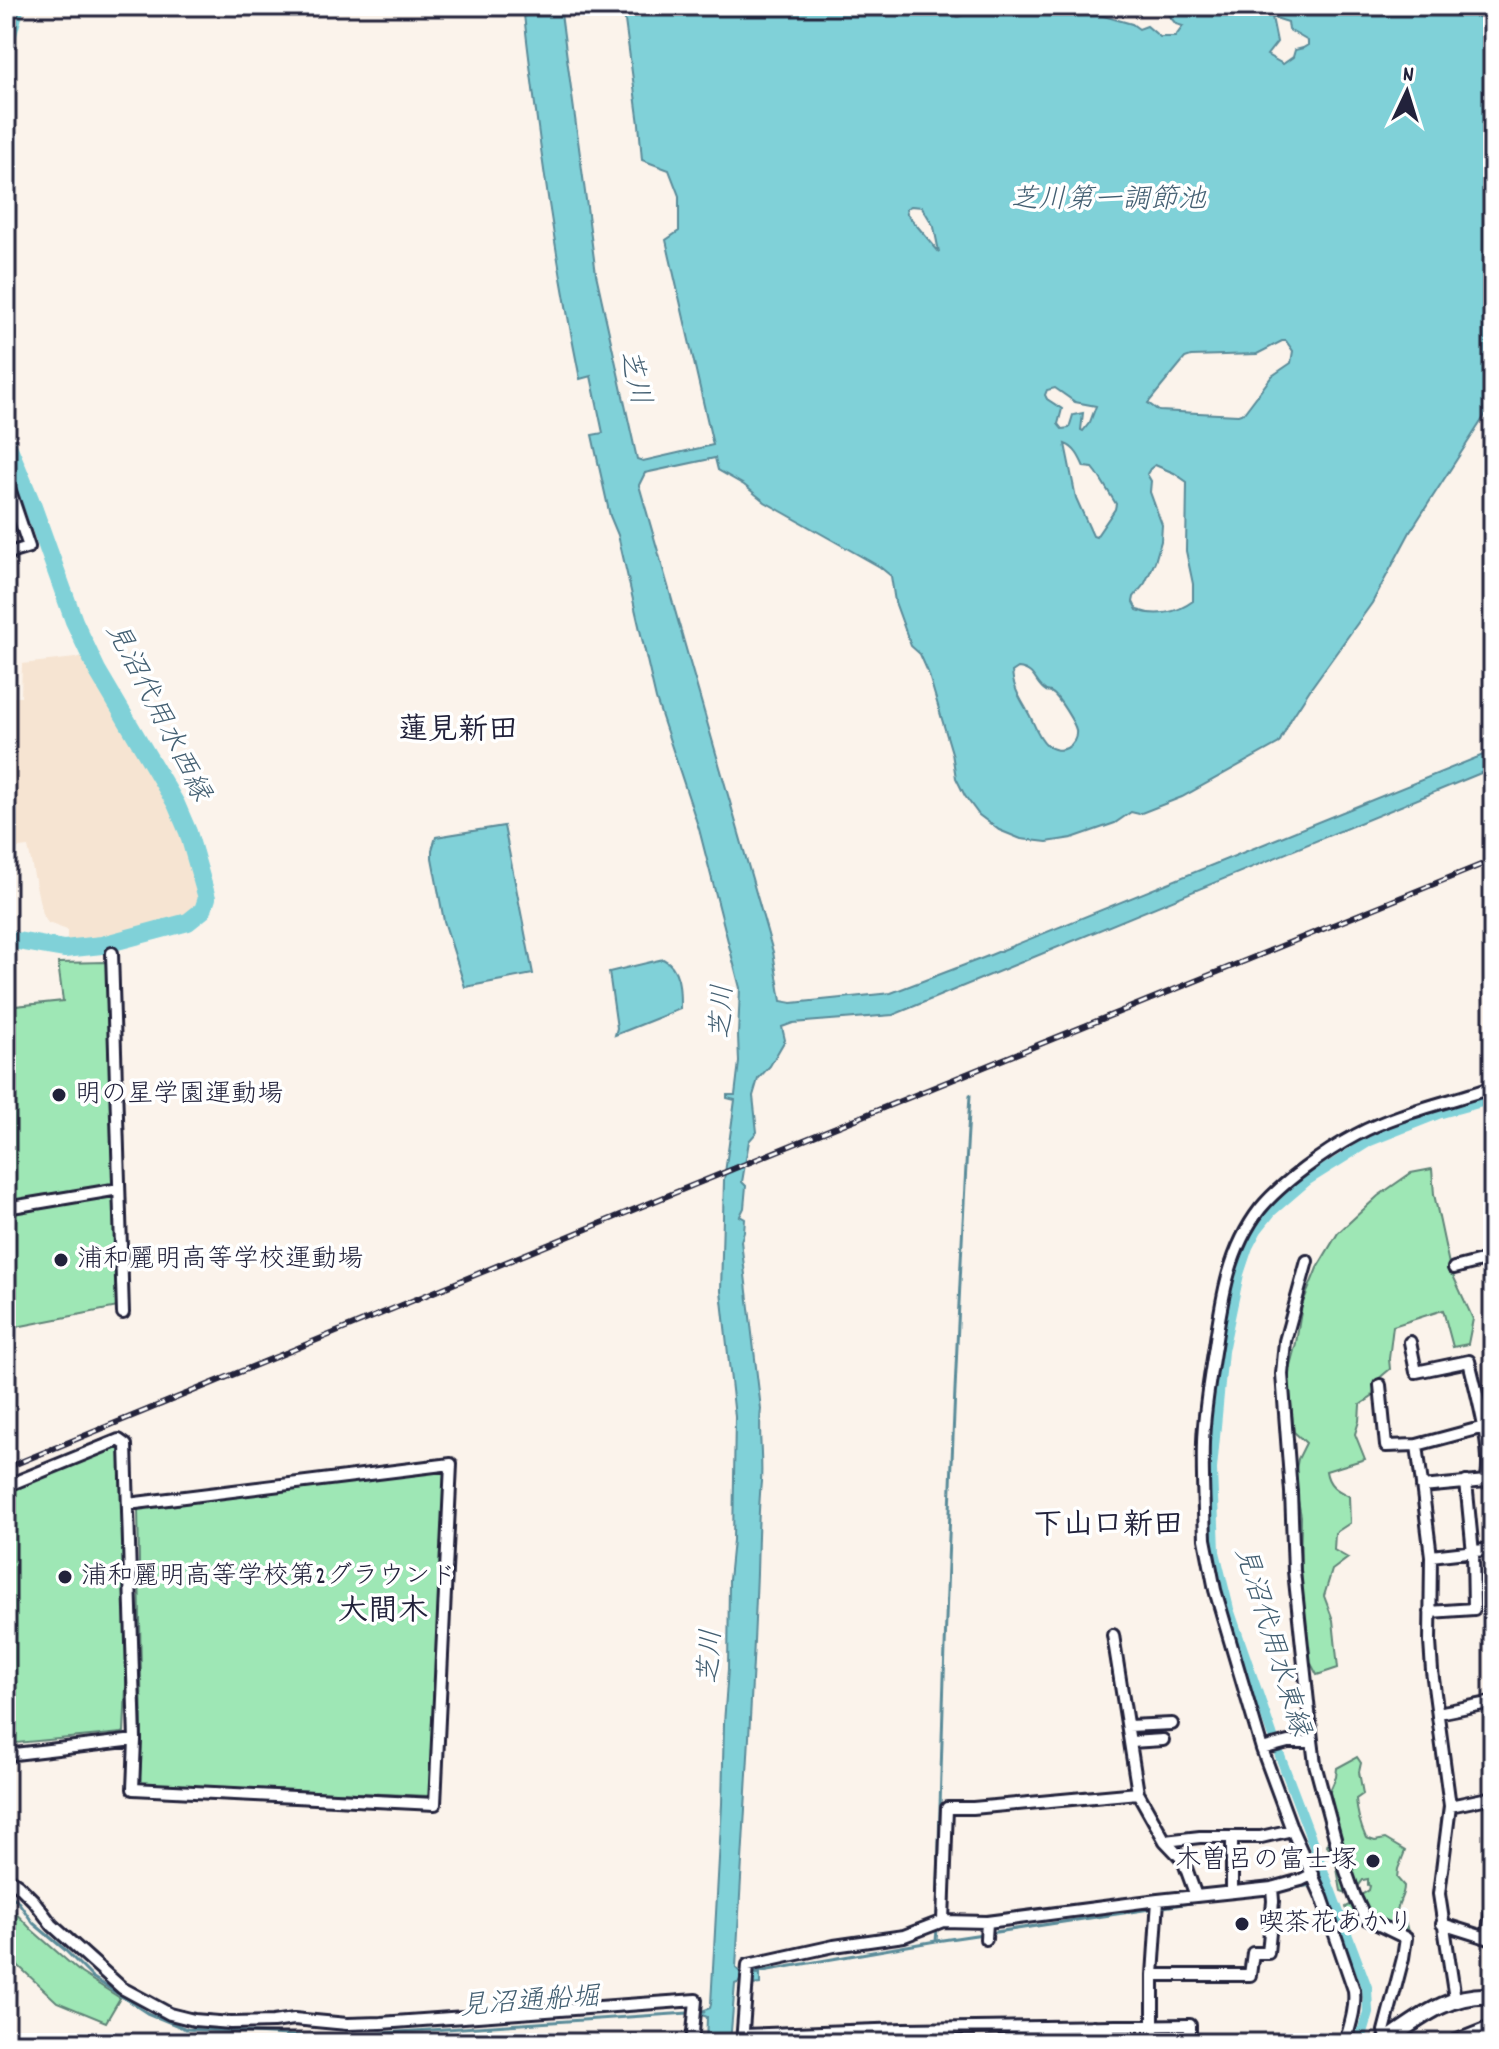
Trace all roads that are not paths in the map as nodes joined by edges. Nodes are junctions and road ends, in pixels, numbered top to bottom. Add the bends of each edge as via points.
1 (6, 479) edge
2 (6, 554) edge
3 (112, 953) dead end
4 (1493, 1087) edge
5 (119, 1189) junction
6 (6, 1208) edge
7 (1493, 1258) edge
8 (1307, 1261) dead end
9 (1454, 1268) dead end
10 (123, 1313) dead end
11 (1410, 1342) dead end
12 (1380, 1385) dead end
13 (1484, 1427) junction
14 (1417, 1445) junction
15 (1466, 1482) junction
16 (1489, 1482) edge
17 (6, 1486) edge
18 (1422, 1487) junction
19 (128, 1504) junction
20 (1493, 1549) edge
21 (1473, 1553) junction
22 (1431, 1556) junction
23 (1430, 1612) junction
24 (1113, 1635) dead end
25 (1493, 1702) edge
26 (1438, 1713) junction
27 (1172, 1724) dead end
28 (1128, 1726) junction
29 (135, 1740) junction
30 (1163, 1740) dead end
31 (1131, 1742) junction
32 (1312, 1742) junction
33 (1266, 1748) junction
34 (6, 1755) edge
35 (1138, 1793) junction
36 (1493, 1797) edge
37 (1450, 1806) junction
38 (1292, 1830) junction
39 (1232, 1837) junction
40 (1165, 1841) junction
41 (1313, 1874) junction
42 (6, 1877) edge
43 (1272, 1888) junction
44 (1232, 1892) junction
45 (1196, 1896) junction
46 (1493, 1899) edge
47 (1158, 1900) junction
48 (943, 1921) junction
49 (987, 1922) junction
50 (1442, 1924) junction
51 (986, 1939) dead end
52 (1490, 1939) edge
53 (1153, 1975) junction
54 (1493, 1996) edge
55 (1455, 1999) junction
56 (1152, 2025) junction
57 (1093, 2026) junction
58 (1041, 2028) junction
59 (1493, 2028) edge
60 (743, 2039) edge
61 (1385, 2042) edge
62 (692, 2043) edge
63 (1040, 2043) edge
64 (1093, 2043) edge
65 (1153, 2043) edge
66 (1190, 2043) edge
67 (1345, 2043) edge
68 (1455, 2043) edge

1 - 2 street via 29,547
3 - 5 street
4 - 33 street via 1395,1118 1310,1165 1260,1209 1228,1270 1205,1412 1205,1539 1215,1590
5 - 6 street
5 - 10 street
7 - 9 street
8 - 32 street via 1285,1341 1282,1374
11 - 13 street via 1416,1372 1469,1361
12 - 14 street via 1386,1446
13 - 14 street
13 - 16 street
14 - 18 street
15 - 16 street
15 - 18 street
15 - 21 street
17 - 19 street via 119,1440 126,1445
18 - 22 street
19 - 29 street
19 - 29 street via 451,1464 435,1804 133,1789
20 - 21 street
21 - 22 street
21 - 23 street via 1474,1609
22 - 23 street
23 - 26 street
24 - 28 street
25 - 26 street
26 - 37 street
27 - 28 street
28 - 31 street
29 - 34 street
30 - 31 street
31 - 35 street
32 - 33 street
32 - 61 street via 1336,1842 1365,1918 1406,1938
33 - 38 street
35 - 40 street
35 - 48 street via 947,1808
36 - 37 street
37 - 50 street via 1439,1894
38 - 39 street
38 - 41 street
39 - 40 street
39 - 44 street
40 - 45 street via 1183,1860
41 - 43 street
41 - 67 street via 1354,1990
42 - 62 street via 122,1988 186,2019 381,2023 696,2000
43 - 44 street
43 - 53 street via 1268,1953 1253,1953 1250,1975
44 - 45 street
45 - 47 street
46 - 52 street
47 - 49 street
47 - 53 street
48 - 49 street
48 - 60 street via 904,1936 748,1965
49 - 51 street
50 - 52 street
50 - 55 street
53 - 56 street
54 - 55 main road
55 - 61 main road
56 - 57 street
56 - 65 street
56 - 66 street via 1190,2025
57 - 58 street
57 - 64 street
58 - 60 street via 904,2029
58 - 63 street
59 - 68 main road

